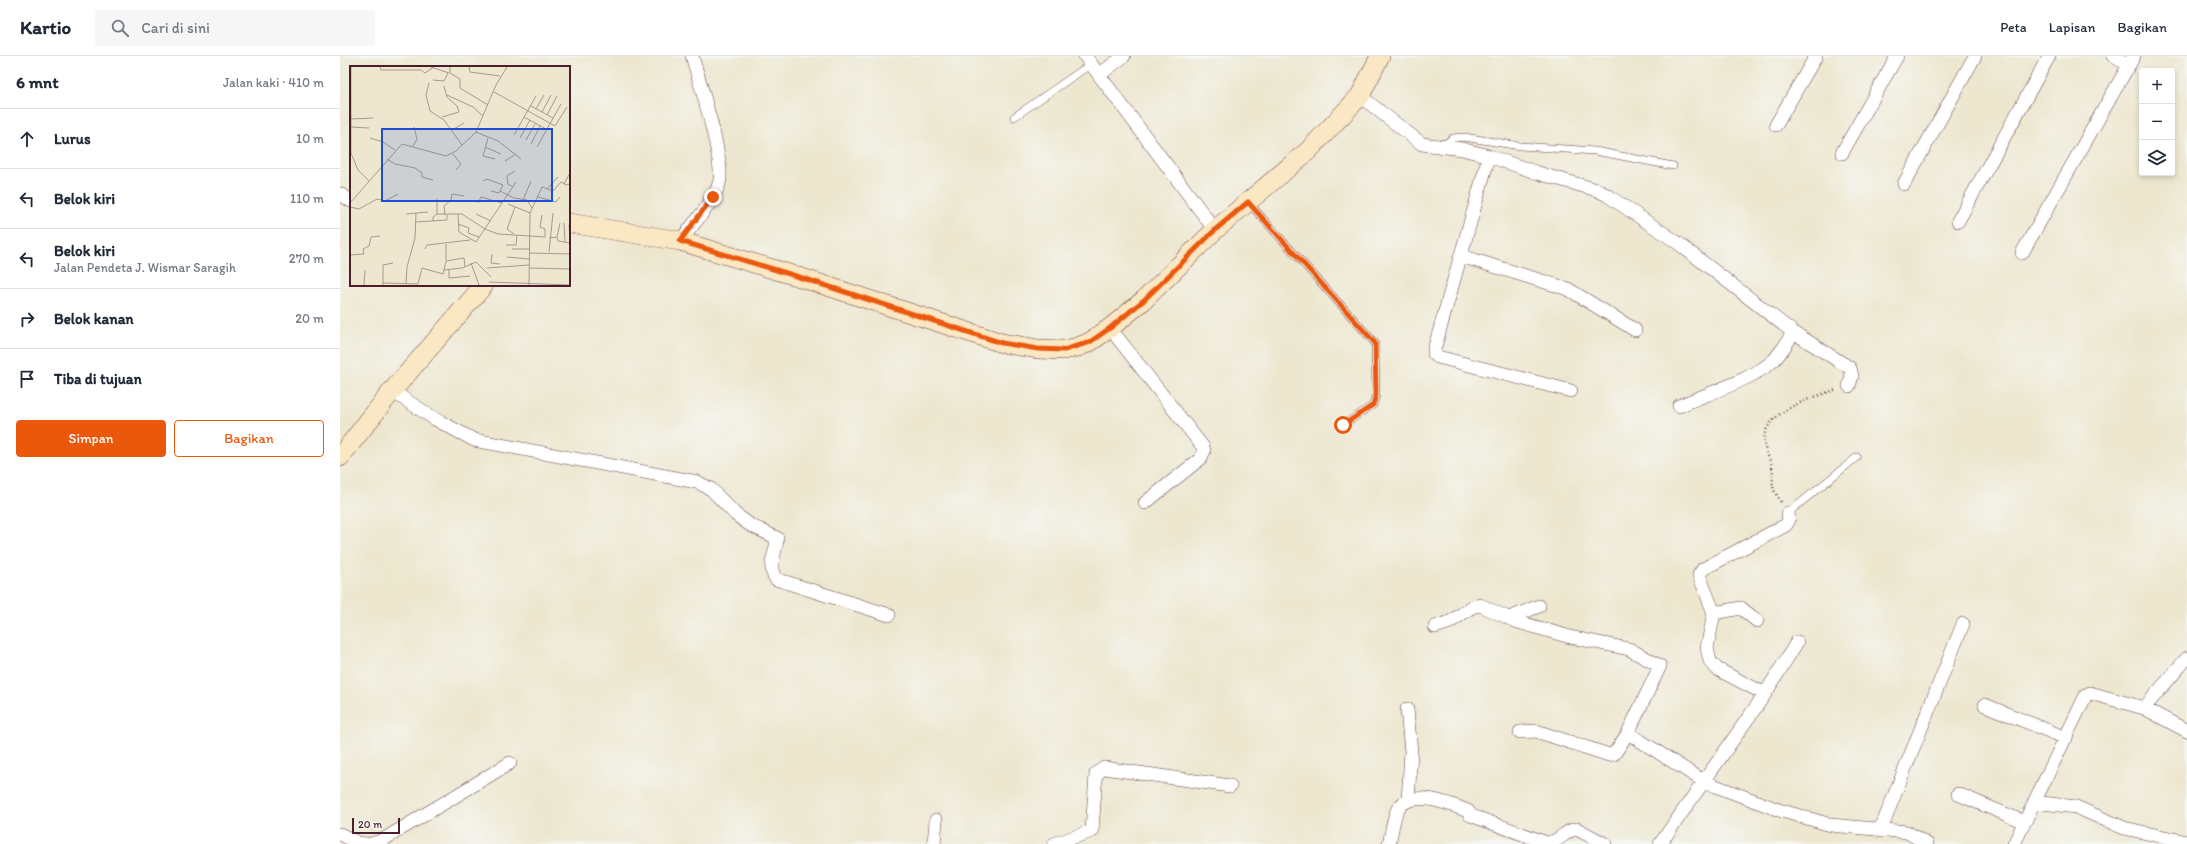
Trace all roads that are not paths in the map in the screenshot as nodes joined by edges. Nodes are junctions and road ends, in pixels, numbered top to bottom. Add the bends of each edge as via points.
1 (692, 56) edge
2 (1124, 56) edge
3 (1380, 56) edge
4 (1816, 56) edge
5 (1897, 56) edge
6 (1975, 56) edge
7 (2049, 56) edge
8 (2113, 56) edge
9 (1088, 60) edge
10 (2132, 60) edge
11 (1099, 75) junction
12 (1360, 96) junction
13 (1014, 117) dead end
14 (1776, 125) dead end
15 (1440, 147) junction
16 (1842, 153) dead end
17 (1489, 156) junction
18 (1673, 166) dead end
19 (1904, 184) dead end
20 (340, 194) edge
21 (350, 200) edge
22 (1248, 202) junction
23 (1958, 221) dead end
24 (570, 223) edge
25 (1215, 230) junction
26 (680, 241) junction
27 (2022, 252) dead end
28 (1461, 256) junction
29 (480, 286) edge
30 (1110, 328) junction
31 (1635, 330) dead end
32 (1793, 332) junction
33 (1849, 386) road end
34 (1571, 391) dead end
35 (392, 392) junction
36 (1680, 406) dead end
37 (1343, 425) dead end
38 (340, 457) edge
39 (1857, 457) dead end
40 (1145, 503) dead end
41 (1788, 513) joint
42 (1539, 606) dead end
43 (1714, 613) junction
44 (889, 615) dead end
45 (1509, 618) junction
46 (1757, 621) dead end
47 (1963, 624) dead end
48 (1435, 627) dead end
49 (1797, 642) dead end
50 (2187, 658) edge
51 (1765, 694) junction
52 (1985, 705) dead end
53 (2144, 708) junction
54 (1407, 709) dead end
55 (1520, 732) dead end
56 (2187, 732) edge
57 (1628, 733) junction
58 (2066, 738) junction
59 (510, 764) dead end
60 (1705, 782) junction
61 (1230, 786) dead end
62 (1958, 794) dead end
63 (1408, 801) junction
64 (2034, 802) junction
65 (936, 820) dead end
66 (2024, 822) junction
67 (1880, 831) junction
68 (340, 834) edge
69 (2187, 842) edge
70 (366, 844) edge
71 (371, 844) edge
72 (934, 844) edge
73 (1054, 844) edge
74 (1389, 844) edge
75 (1605, 844) edge
76 (1660, 844) edge
77 (1927, 844) edge
78 (2014, 844) edge

1 - 26 street via 721,172 720,182 713,197
2 - 11 street
3 - 12 street
4 - 14 street
5 - 16 street
6 - 19 street
7 - 23 street
8 - 10 street
9 - 11 street
9 - 13 lane
10 - 27 street
11 - 25 street
12 - 15 street via 1418,142
12 - 22 street via 1310,150
15 - 17 street via 1462,149
15 - 18 lane via 1453,138 1464,137 1520,146 1595,151
17 - 28 street
17 - 32 street via 1607,195 1678,243
20 - 21 street
22 - 25 street
22 - 37 lane via 1375,343 1376,395 1373,405
24 - 26 street
25 - 30 street via 1144,300
26 - 30 street via 1002,343 1064,350 1090,342
28 - 31 street via 1568,289
28 - 34 street via 1434,354
29 - 35 street
30 - 40 street via 1204,451 1200,459
32 - 33 street via 1850,368 1852,376
32 - 36 street via 1786,346 1773,361 1750,375
35 - 38 street
35 - 44 street via 474,440 697,482 711,488 750,525 777,538 771,566 776,580
39 - 41 lane
41 - 43 street via 1789,520 1786,525 1700,573 1699,578
42 - 45 street
43 - 46 street via 1741,608
43 - 51 street via 1708,648 1710,661 1717,669
45 - 48 street via 1476,605 1450,622
45 - 57 street via 1570,637 1629,649 1660,666
47 - 67 street
49 - 51 street
50 - 53 street
51 - 60 street
52 - 58 street
53 - 56 street
53 - 58 street via 2088,694
54 - 63 street via 1411,752
55 - 57 street via 1536,731 1609,755 1616,753
57 - 60 street
58 - 64 street
59 - 71 street via 381,841
60 - 67 street via 1779,810 1831,825
60 - 76 street
61 - 73 street via 1104,768 1096,774 1092,831
62 - 66 street
63 - 74 street via 1398,808
63 - 75 street via 1421,799 1448,803 1468,811 1470,815 1547,843 1555,842 1573,829 1577,829
64 - 66 street
64 - 69 street via 2076,807 2124,828
65 - 72 street
66 - 78 street
67 - 77 street via 1907,832
68 - 70 street

